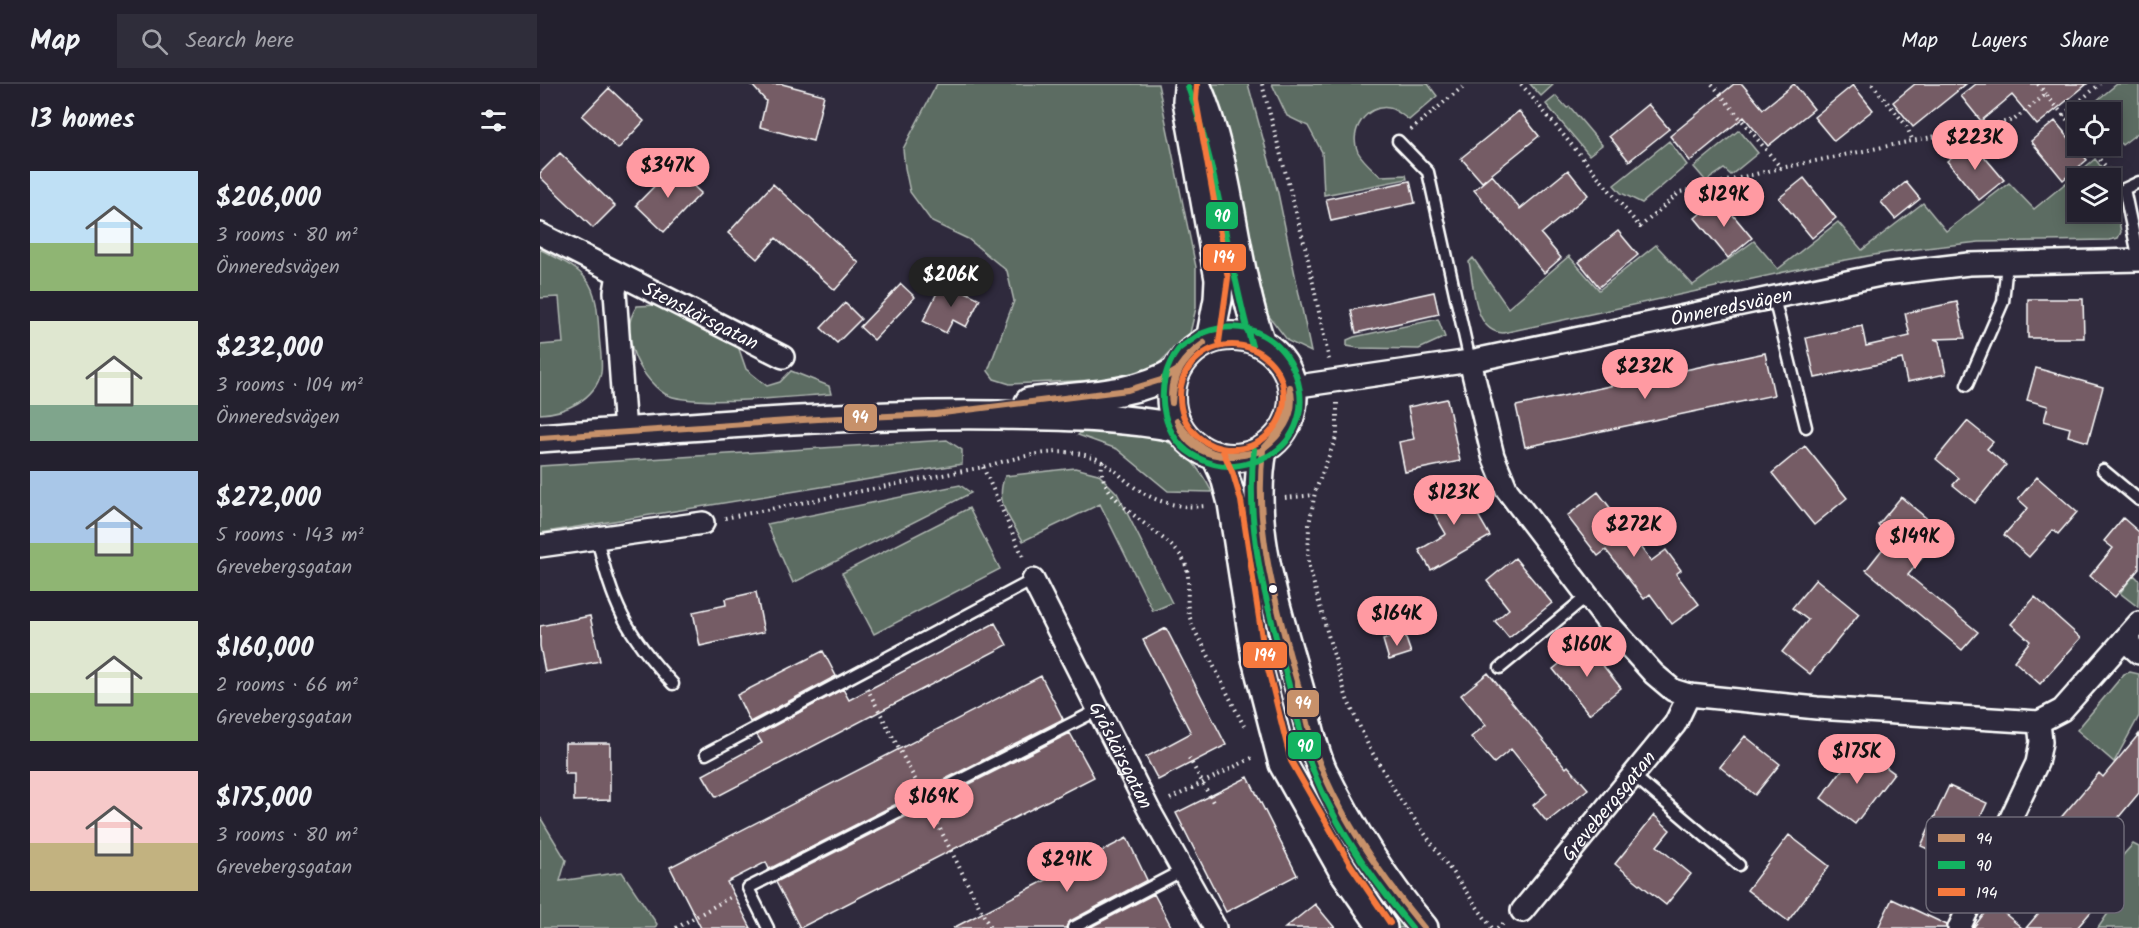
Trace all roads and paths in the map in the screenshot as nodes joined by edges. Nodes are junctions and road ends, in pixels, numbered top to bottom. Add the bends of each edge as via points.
1 (1188, 84) edge
2 (1196, 84) edge
3 (1262, 84) edge
4 (1466, 84) edge
5 (1521, 84) edge
6 (1712, 84) edge
7 (1872, 84) edge
8 (2038, 84) edge
9 (2100, 84) edge
10 (2046, 93) junction
11 (2063, 115) junction
12 (2067, 120) edge
13 (1912, 139) junction
14 (1398, 141) joint
15 (2096, 156) edge
16 (1780, 168) junction
17 (2139, 182) edge
18 (2124, 189) junction
19 (540, 234) edge
20 (2139, 260) edge
21 (2007, 263) junction
22 (618, 274) junction
23 (1774, 298) junction
24 (1210, 340) junction
25 (1261, 343) junction
26 (783, 357) dead end
27 (1470, 361) junction
28 (1176, 371) junction
29 (1334, 382) junction
30 (1967, 385) dead end
31 (1292, 387) junction
32 (935, 414) junction
33 (1806, 427) dead end
34 (1179, 428) junction
35 (626, 432) junction
36 (540, 438) edge
37 (1263, 450) junction
38 (1215, 456) junction
39 (1103, 461) junction
40 (983, 466) junction
41 (2103, 470) dead end
42 (1314, 495) junction
43 (1259, 500) junction
44 (2139, 500) edge
45 (1232, 503) junction
46 (703, 523) joint
47 (597, 537) junction
48 (540, 546) edge
49 (1033, 580) junction
50 (1587, 596) junction
51 (2139, 623) edge
52 (2132, 647) edge
53 (1500, 668) dead end
54 (673, 684) dead end
55 (1689, 695) junction
56 (1101, 709) junction
57 (2039, 722) junction
58 (1247, 732) dead end
59 (706, 754) dead end
60 (1255, 757) dead end
61 (1189, 758) dead end
62 (1634, 776) junction
63 (1203, 782) junction
64 (1213, 802) dead end
65 (1149, 810) junction
66 (2011, 817) edge
67 (1739, 865) dead end
68 (1183, 870) junction
69 (748, 888) junction
70 (1522, 911) dead end
71 (1966, 913) edge
72 (676, 928) edge
73 (768, 928) edge
74 (1073, 928) edge
75 (1215, 928) edge
76 (1383, 928) edge
77 (1424, 928) edge
78 (1492, 928) edge
79 (1959, 928) edge

1 - 24 street via 1187,101 1219,279
2 - 25 street via 1227,184 1250,312
3 - 29 path via 1306,250
4 - 14 path
5 - 16 path via 1640,227 1680,192
6 - 16 path
7 - 13 path via 1906,125
8 - 10 path
9 - 11 path
10 - 11 path
10 - 13 path via 2014,120
11 - 12 path
13 - 16 path
14 - 27 lane via 1428,172
15 - 18 path
17 - 18 lane
18 - 20 lane
19 - 22 street, Stenskärsgatan
20 - 21 street, Önneredsvägen
21 - 23 street, Önneredsvägen via 1885,274
21 - 30 lane via 2003,302
22 - 26 street, Stenskärsgatan
22 - 35 street, Stenskärsgatan via 615,292
23 - 27 street, Önneredsvägen
23 - 33 lane
24 - 25 street via 1234,336
24 - 28 street via 1194,349
25 - 31 street via 1282,362
27 - 29 street, Önneredsvägen
27 - 50 street via 1492,456 1507,490
28 - 32 street via 1128,390
28 - 34 street via 1170,398
29 - 31 street, Önneredsvägen
29 - 42 path via 1337,435
31 - 37 street via 1293,403 1287,423
32 - 34 street via 1096,416
32 - 35 street
34 - 38 street via 1196,447
35 - 36 street
37 - 38 street via 1236,458
37 - 43 street
38 - 45 street
39 - 40 path via 1062,453 1021,456
39 - 45 path via 1149,497 1176,506
39 - 58 path via 1100,470 1106,488 1132,514 1172,544 1183,559 1190,583 1189,617
40 - 46 path
40 - 49 path
41 - 44 lane
42 - 43 path
42 - 78 path via 1308,563 1347,699 1369,747 1400,799
43 - 77 street via 1271,590 1322,768 1369,855
45 - 76 street via 1256,659 1283,764 1342,869
46 - 47 street
47 - 48 street
47 - 54 lane via 607,584 626,625
49 - 56 street, Gråskärsgatan
49 - 59 lane
50 - 53 lane
50 - 55 street via 1654,674 1673,690
51 - 52 street
52 - 57 street via 2062,710
55 - 57 street via 1817,708
55 - 62 street, Grevebergsgatan via 1675,724
56 - 65 street, Gråskärsgatan
56 - 69 lane
57 - 66 street via 2037,763
60 - 63 path
61 - 63 path
62 - 67 lane
62 - 70 street, Grevebergsgatan
63 - 64 path
63 - 65 path
65 - 68 street, Gråskärsgatan
68 - 74 lane
68 - 75 street, Gråskärsgatan
69 - 72 path
69 - 73 lane
71 - 79 street

